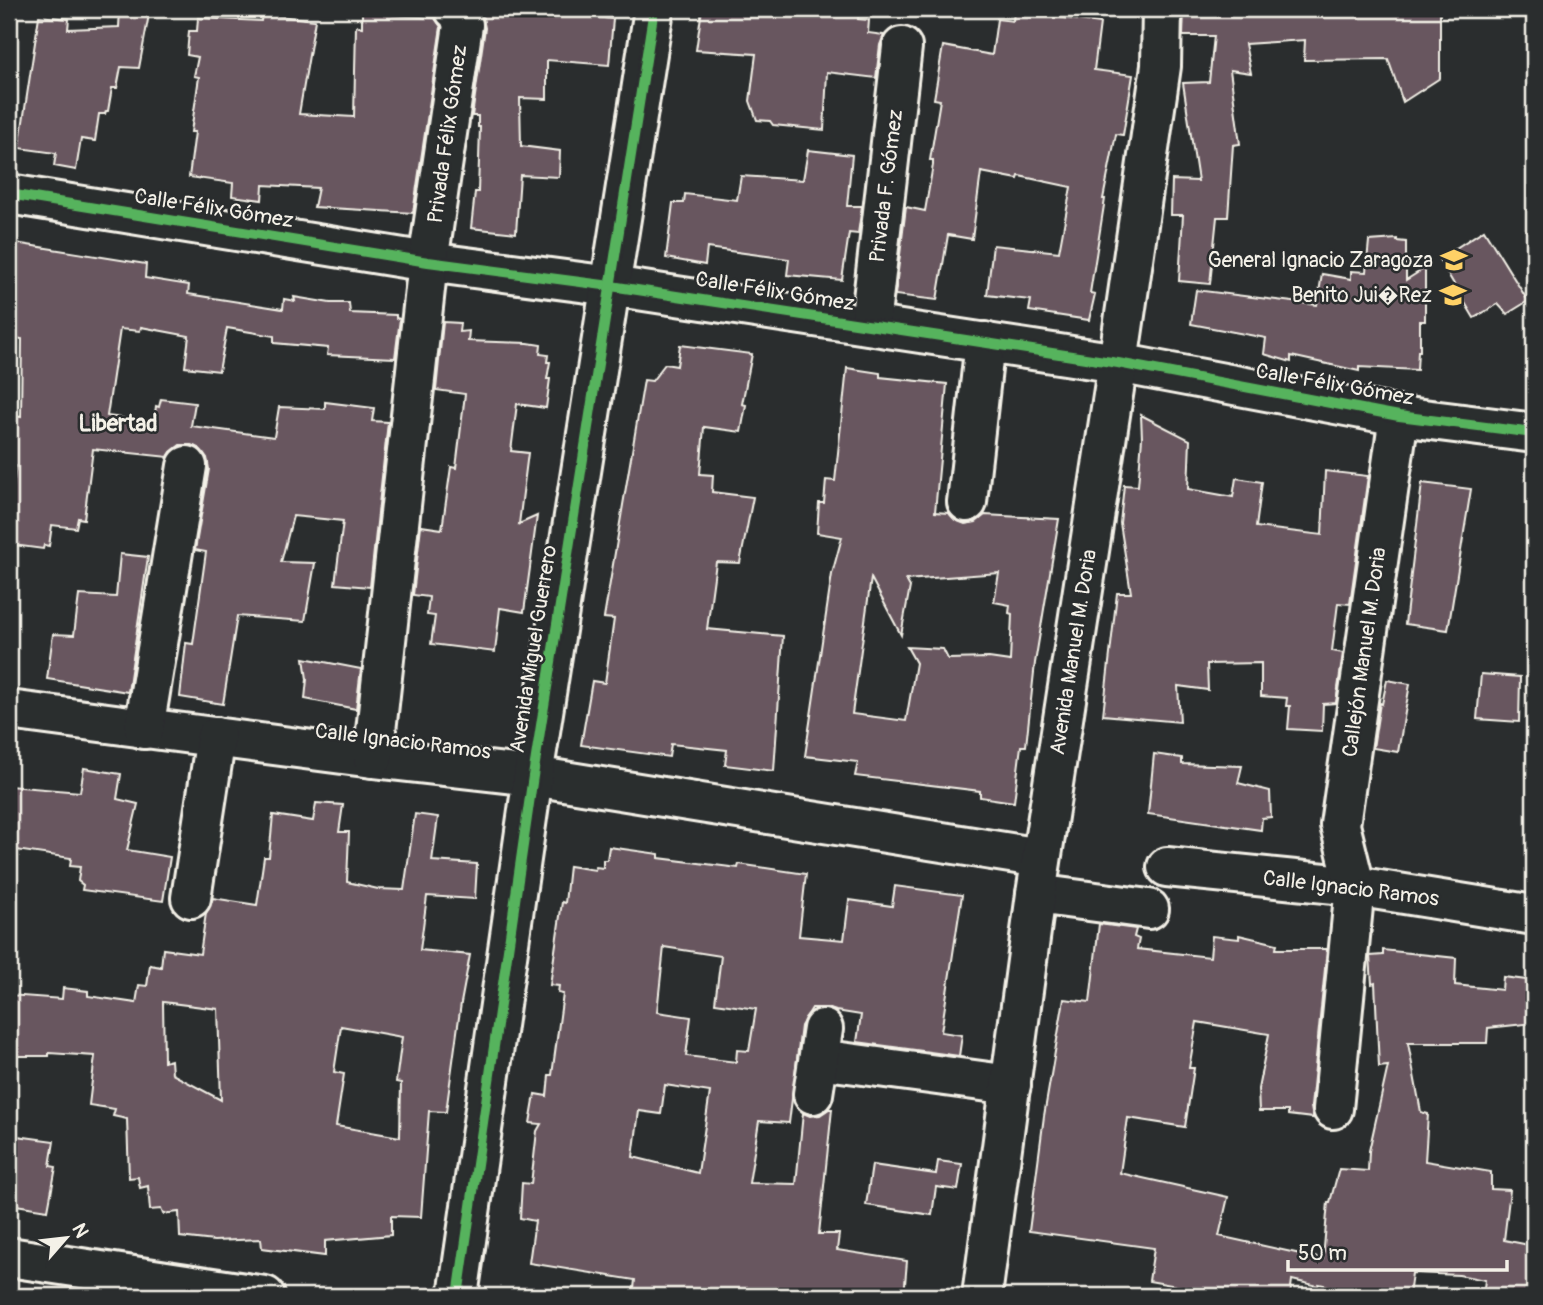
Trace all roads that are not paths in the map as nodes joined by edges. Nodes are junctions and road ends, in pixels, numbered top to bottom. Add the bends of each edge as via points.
1 (454, 9) edge
2 (654, 9) edge
3 (1162, 9) edge
4 (902, 47) dead end
5 (9, 194) edge
6 (428, 262) junction
7 (611, 286) junction
8 (870, 325) junction
9 (985, 342) junction
10 (1118, 363) junction
11 (1399, 416) junction
12 (1534, 433) edge
13 (187, 466) dead end
14 (967, 502) dead end
15 (9, 710) edge
16 (144, 729) junction
17 (216, 737) junction
18 (373, 758) junction
19 (533, 776) junction
20 (1167, 866) dead end
21 (1039, 876) junction
22 (1355, 887) junction
23 (191, 898) dead end
24 (1149, 909) dead end
25 (1534, 915) edge
26 (818, 1061) dead end
27 (1011, 1085) junction
28 (1333, 1109) dead end
29 (9, 1257) edge
30 (219, 1293) edge
31 (265, 1296) edge
32 (457, 1296) edge
33 (982, 1296) edge

1 - 6 street, Privada Félix Gómez via 463,24
2 - 7 street, Avenida Miguel Guerrero
3 - 10 street, Avenida Manuel M. Doria via 1161,66
4 - 8 street, Privada F. Gómez
5 - 6 street, Calle Félix Gómez
6 - 7 street, Calle Félix Gómez
6 - 18 street
7 - 8 street, Calle Félix Gómez
7 - 19 street, Avenida Miguel Guerrero
8 - 9 street, Calle Félix Gómez
9 - 10 street, Calle Félix Gómez
9 - 14 street
10 - 11 street, Calle Félix Gómez
10 - 21 street, Avenida Manuel M. Doria
11 - 12 street, Calle Félix Gómez
11 - 22 street, Callejón Manuel M. Doria via 1340,825
13 - 16 street
15 - 16 street, Calle Ignacio Ramos
16 - 17 street, Calle Ignacio Ramos
17 - 18 street, Calle Ignacio Ramos
17 - 23 street
18 - 19 street, Calle Ignacio Ramos
19 - 21 street, Calle Ignacio Ramos
19 - 32 street, Avenida Miguel Guerrero
20 - 22 street, Calle Ignacio Ramos
21 - 24 street, Calle Ignacio Ramos
21 - 27 street, Avenida Manuel M. Doria
22 - 25 street, Calle Ignacio Ramos
22 - 28 street, Callejón Manuel M. Doria
26 - 27 street
27 - 33 street, Avenida Manuel M. Doria
29 - 30 street
30 - 31 street

